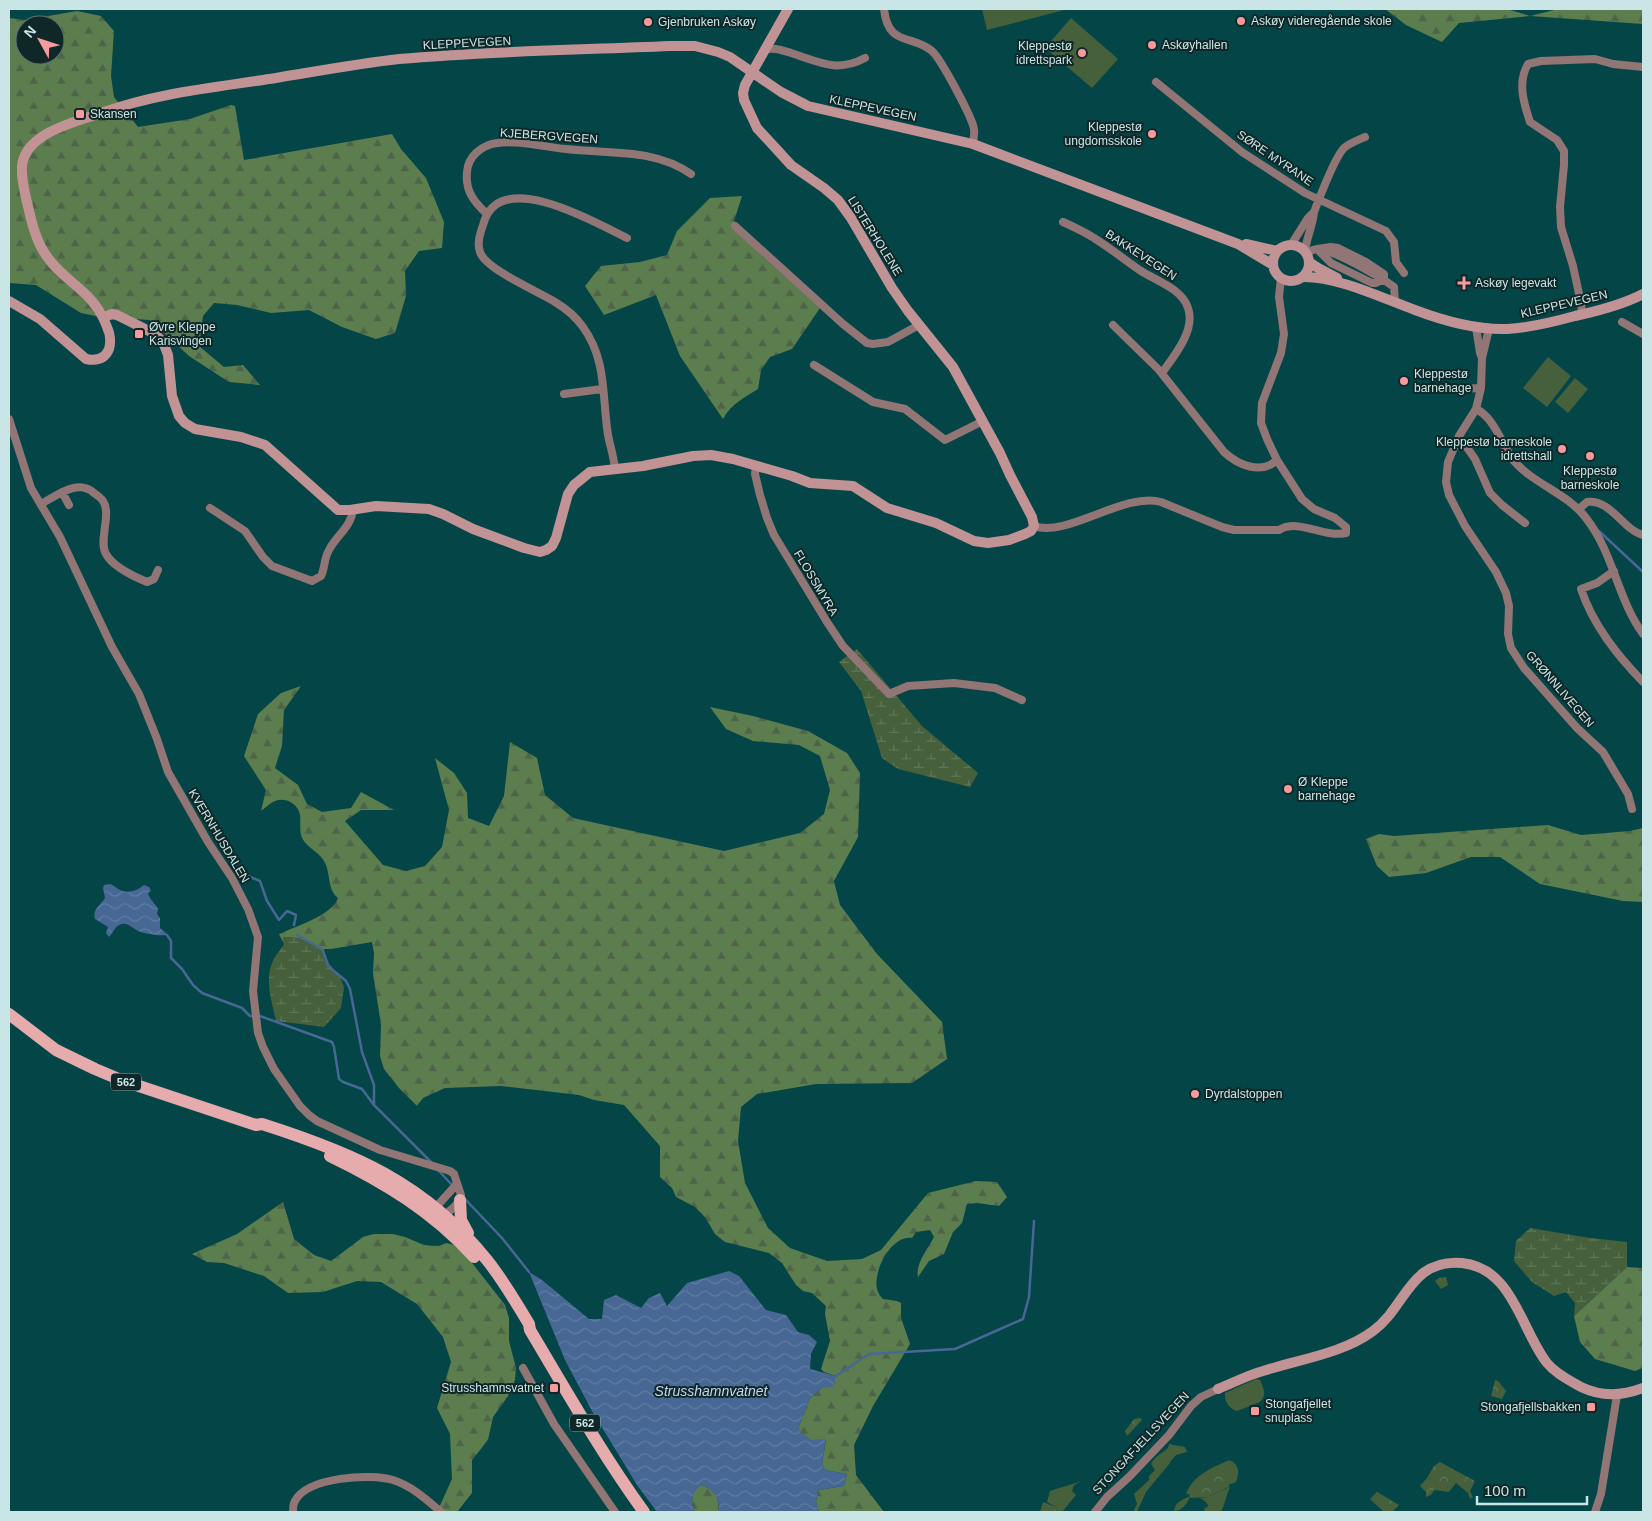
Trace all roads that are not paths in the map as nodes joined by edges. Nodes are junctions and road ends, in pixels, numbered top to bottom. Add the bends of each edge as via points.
1 (788, 9) edge
2 (884, 9) edge
3 (764, 50) junction
4 (865, 58) dead end
5 (1643, 66) edge
6 (752, 72) junction
7 (1156, 82) dead end
8 (1365, 137) dead end
9 (973, 144) junction
10 (691, 174) dead end
11 (1319, 200) junction
12 (1314, 212) junction
13 (487, 214) junction
14 (1063, 222) dead end
15 (735, 226) dead end
16 (627, 238) dead end
17 (1238, 244) junction
18 (1292, 245) junction
19 (1317, 249) junction
20 (1278, 251) junction
21 (1307, 255) junction
22 (1273, 265) junction
23 (1404, 273) dead end
24 (1302, 277) junction
25 (1281, 278) junction
26 (1384, 279) junction
27 (1346, 284) junction
28 (1643, 294) edge
29 (9, 301) edge
30 (1395, 302) junction
31 (1582, 314) junction
32 (104, 317) junction
33 (1622, 322) dead end
34 (919, 325) junction
35 (1113, 325) dead end
36 (1476, 327) junction
37 (1489, 329) junction
38 (1643, 334) edge
39 (1482, 358) junction
40 (814, 364) dead end
41 (1162, 373) junction
42 (1457, 388) dead end
43 (1481, 388) junction
44 (602, 389) junction
45 (564, 394) dead end
46 (1476, 409) junction
47 (9, 419) edge
48 (983, 421) junction
49 (1458, 439) junction
50 (1277, 460) junction
51 (756, 466) junction
52 (615, 468) junction
53 (62, 492) junction
54 (41, 504) junction
55 (69, 505) dead end
56 (210, 508) dead end
57 (1579, 509) junction
58 (353, 510) junction
59 (1525, 523) dead end
60 (1034, 526) junction
61 (1643, 535) edge
62 (158, 570) dead end
63 (1614, 571) junction
64 (1643, 634) edge
65 (1643, 682) edge
66 (1022, 700) dead end
67 (1632, 809) dead end
68 (9, 1014) edge
69 (457, 1184) junction
70 (467, 1184) dead end
71 (460, 1200) junction
72 (438, 1214) junction
73 (477, 1248) junction
74 (516, 1307) junction
75 (523, 1368) dead end
76 (1643, 1388) edge
77 (1218, 1389) joint
78 (1617, 1395) junction
79 (293, 1512) edge
80 (441, 1512) edge
81 (615, 1512) edge
82 (644, 1512) edge
83 (1095, 1512) edge
84 (1596, 1512) edge

1 - 3 street, LISTERHOLENE
2 - 9 street via 886,21 896,35 928,48 943,65 974,128
3 - 4 street via 776,49 834,66 849,65
3 - 6 street, LISTERHOLENE
5 - 31 street via 1575,59 1528,64 1523,72 1524,99 1530,122 1557,140 1564,151 1561,227 1573,266
6 - 9 street, KLEPPEVEGEN via 808,106
6 - 32 street, KLEPPEVEGEN via 718,52 682,45 442,56 195,90 131,104 69,124 45,135 31,146 24,159 23,180 42,250 87,294
6 - 34 street, LISTERHOLENE via 743,93 757,128 791,165 838,200 892,288
7 - 11 street, SØRE MYRANE via 1242,152
8 - 11 street, SØRE MYRANE via 1340,153
9 - 17 street, KLEPPEVEGEN
10 - 13 street, KJEBERGVEGEN via 640,154 497,143 478,150 467,169 469,193
11 - 12 street
11 - 23 street via 1388,233 1394,242 1396,262
12 - 18 street
12 - 21 street via 1306,243
13 - 16 street via 503,201 534,199 593,220
13 - 44 street via 479,237 480,254 492,266 554,302 578,322 593,343 602,373
14 - 41 street, BAKKEVEGEN via 1095,238 1183,298 1189,309 1187,332
15 - 34 street via 867,343 888,342
17 - 20 street, KLEPPEVEGEN
17 - 22 street, KLEPPEVEGEN
18 - 20 street via 1283,246
18 - 21 street
19 - 21 street
19 - 26 street via 1331,263 1372,283
19 - 26 street via 1338,248 1378,268
20 - 22 street
21 - 24 street via 1308,269
21 - 27 street, KLEPPEVEGEN via 1318,268
22 - 25 street
24 - 25 street via 1292,281
24 - 27 street, KLEPPEVEGEN
25 - 50 street via 1282,348 1260,415
26 - 30 street via 1394,288
27 - 30 street, KLEPPEVEGEN
28 - 31 street, KLEPPEVEGEN
29 - 32 street, KLEPPEVEGEN via 40,319 79,354 92,360 100,359 108,351 110,337
30 - 36 street, KLEPPEVEGEN via 1440,319
31 - 37 street, KLEPPEVEGEN via 1524,327
32 - 58 street via 117,315 155,334 163,342 168,355 172,396 185,423 195,429 265,445 334,508
33 - 38 street
34 - 48 street, LISTERHOLENE via 953,367
35 - 41 street
36 - 37 street, KLEPPEVEGEN
36 - 39 street, GRØNNLIVEGEN
37 - 39 street, GRØNNLIVEGEN
39 - 43 street, GRØNNLIVEGEN
40 - 48 street via 868,399 905,409 945,440
41 - 50 street via 1232,460 1256,468
42 - 43 street
43 - 46 street, GRØNNLIVEGEN
44 - 45 street
44 - 52 street
46 - 49 street, GRØNNLIVEGEN
46 - 57 street via 1487,417 1519,466
47 - 54 street, KVERNHUSDALEN via 28,481
48 - 60 street, LISTERHOLENE
49 - 59 street via 1475,459 1490,492
49 - 67 street, GRØNNLIVEGEN via 1446,469 1449,494 1506,593 1511,648 1524,668 1577,728 1603,752 1628,794
50 - 60 street via 1302,499 1314,509 1341,521 1346,533 1333,534 1295,526 1279,530 1234,530 1152,501 1125,505 1062,526 1043,529
51 - 52 street via 711,455
51 - 60 street via 810,483 853,486 887,508 936,523 974,541 1009,540 1025,534
51 - 66 street, FLOSSMYRA via 760,495 774,535 843,646 889,694 908,686 954,683 995,688
52 - 58 street via 590,472 574,485 568,494 552,546 540,552 482,532 436,510 376,506
53 - 54 street
53 - 55 street
53 - 62 street via 78,486 92,490 104,502 104,550 107,557 131,576 147,582 154,579
54 - 69 street, KVERNHUSDALEN via 141,699 168,772 248,909 258,937 253,991 255,1016 263,1047 274,1069 300,1106 317,1121 380,1150 446,1168 454,1174
56 - 58 street via 245,531 272,566 312,581 321,576 328,551 347,526
57 - 61 street via 1587,502 1597,503
57 - 63 street via 1599,537
63 - 64 street via 1628,610
63 - 65 street via 1581,589 1596,625
68 - 72 main road, 562 via 56,1050 121,1080 354,1157 411,1188
69 - 70 street
69 - 71 street
69 - 72 street
71 - 72 street via 451,1210
71 - 73 main road, 562 via 461,1220
72 - 73 main road, 562
72 - 74 main road, 562
73 - 74 main road, 562 via 496,1272
74 - 82 main road, 562 via 529,1324 596,1442
75 - 81 street via 554,1424
76 - 78 street, STONGAFJELLSVEGEN
77 - 78 street, STONGAFJELLSVEGEN via 1357,1341 1384,1322 1421,1274 1441,1265 1462,1263 1482,1268 1494,1276 1514,1304 1542,1356 1554,1370 1588,1390
77 - 83 street, STONGAFJELLSVEGEN via 1191,1406 1169,1435
78 - 84 street
79 - 80 street via 295,1501 306,1490 325,1483 362,1477 402,1484

